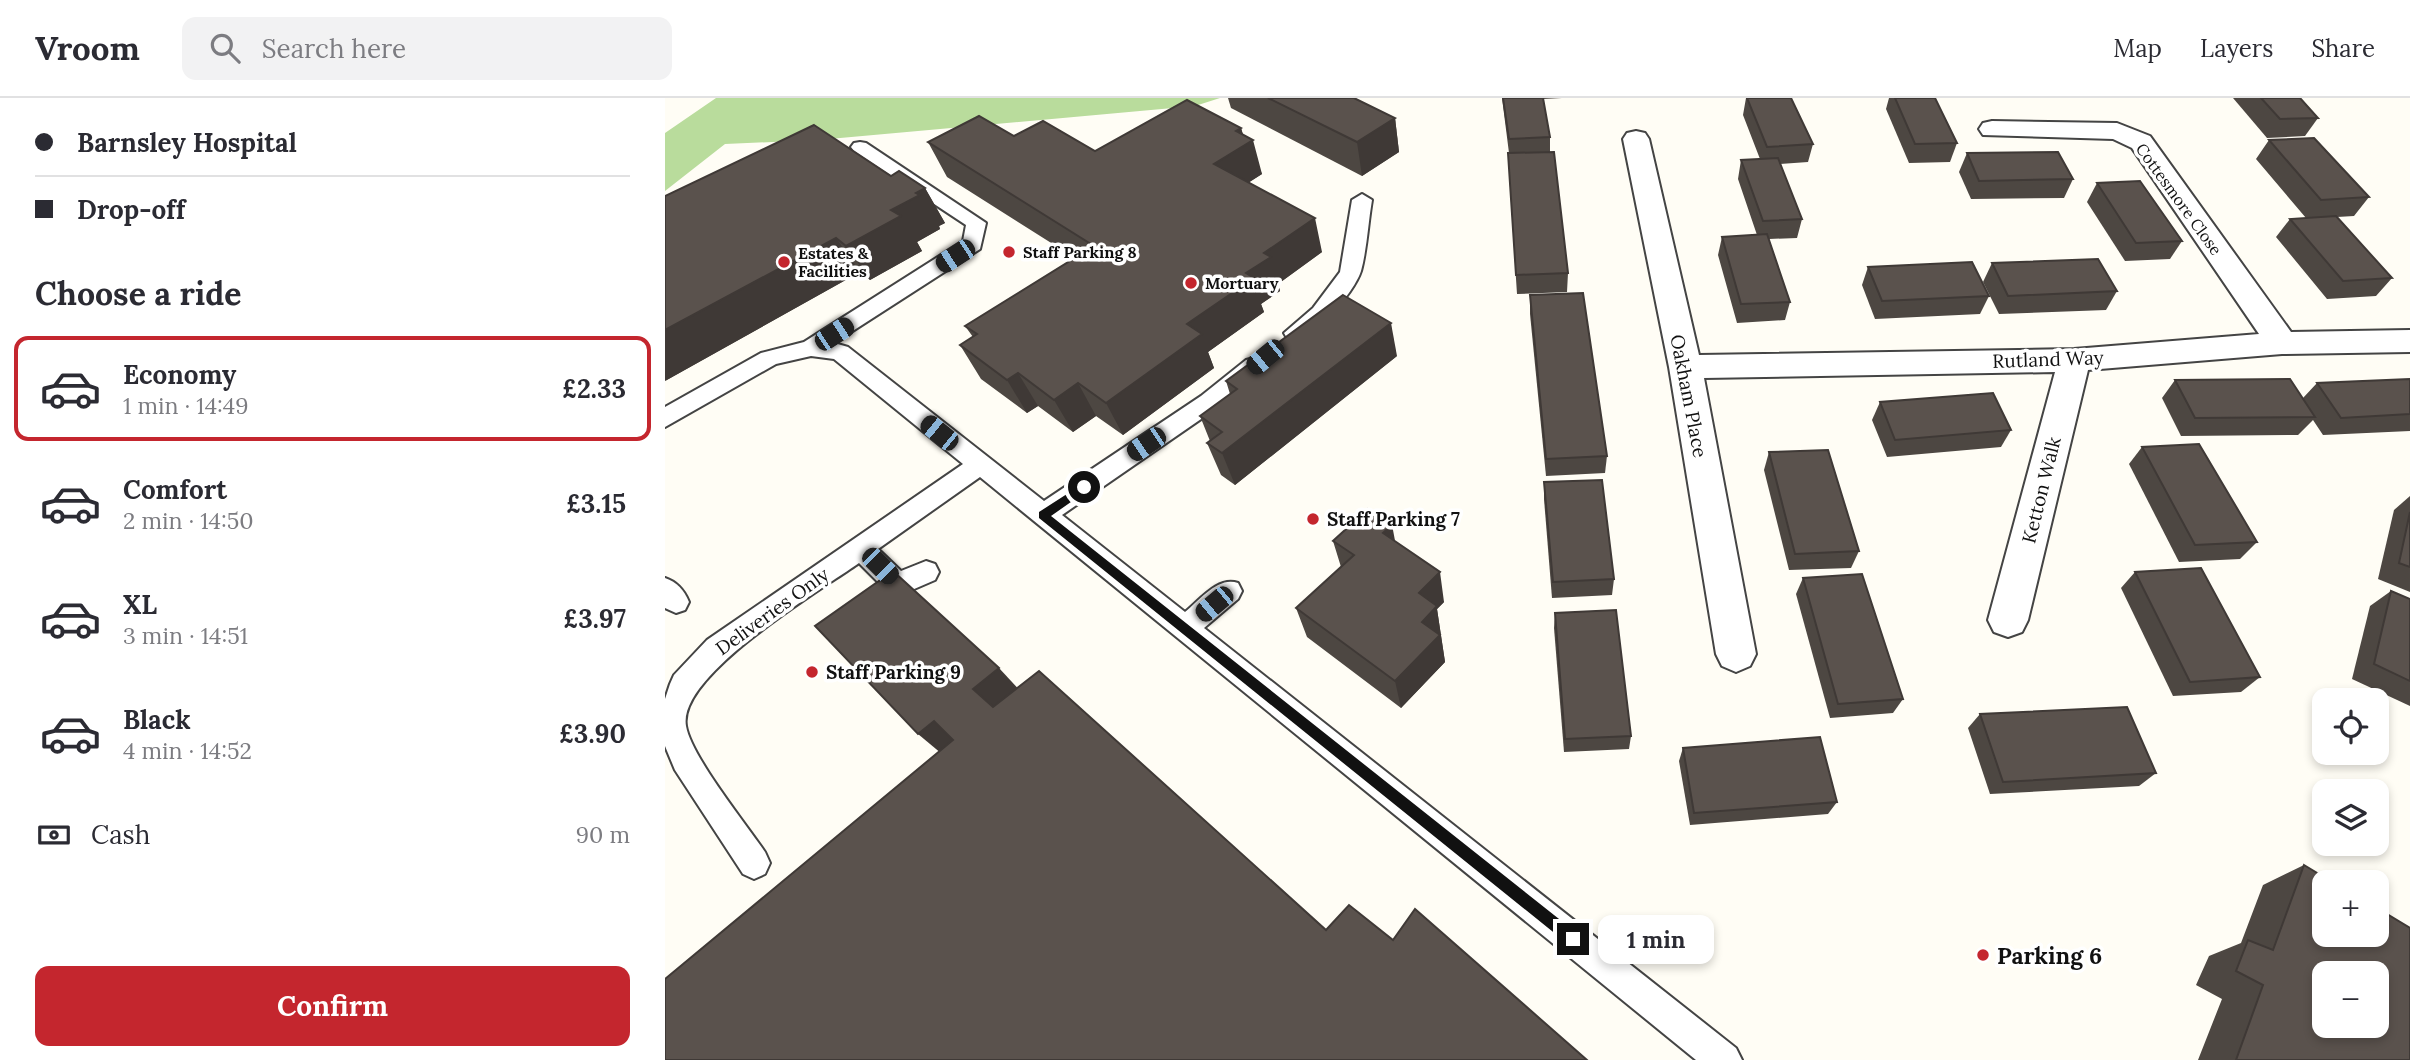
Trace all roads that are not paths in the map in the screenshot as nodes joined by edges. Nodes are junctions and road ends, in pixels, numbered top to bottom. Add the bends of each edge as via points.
1 (1992, 130) dead end
2 (1636, 139) dead end
3 (860, 147) dead end
4 (1362, 200) dead end
5 (2410, 341) edge
6 (2281, 343) junction
7 (811, 348) junction
8 (2074, 360) junction
9 (1685, 367) junction
10 (665, 418) edge
11 (979, 465) junction
12 (1043, 515) junction
13 (861, 548) junction
14 (926, 572) dead end
15 (1229, 591) dead end
16 (2008, 620) dead end
17 (1184, 629) junction
18 (1736, 654) dead end
19 (754, 863) dead end
20 (1724, 1060) edge

1 - 6 street, Cottesmore Close via 2117,131 2141,142
2 - 9 street, Oakham Place
3 - 7 lane via 976,223 973,244
4 - 12 lane via 1350,273 1321,313 1209,402
5 - 6 street, Rutland Way
6 - 8 street, Rutland Way
7 - 10 lane via 769,358
7 - 11 lane via 840,352
8 - 9 street, Rutland Way
8 - 16 street, Ketton Walk
9 - 18 street, Oakham Place
11 - 12 lane
11 - 13 lane, Deliveries Only
12 - 17 lane
13 - 14 lane via 889,593
13 - 19 lane, Deliveries Only via 717,648 684,684 671,724 685,760
15 - 17 lane
17 - 20 lane

